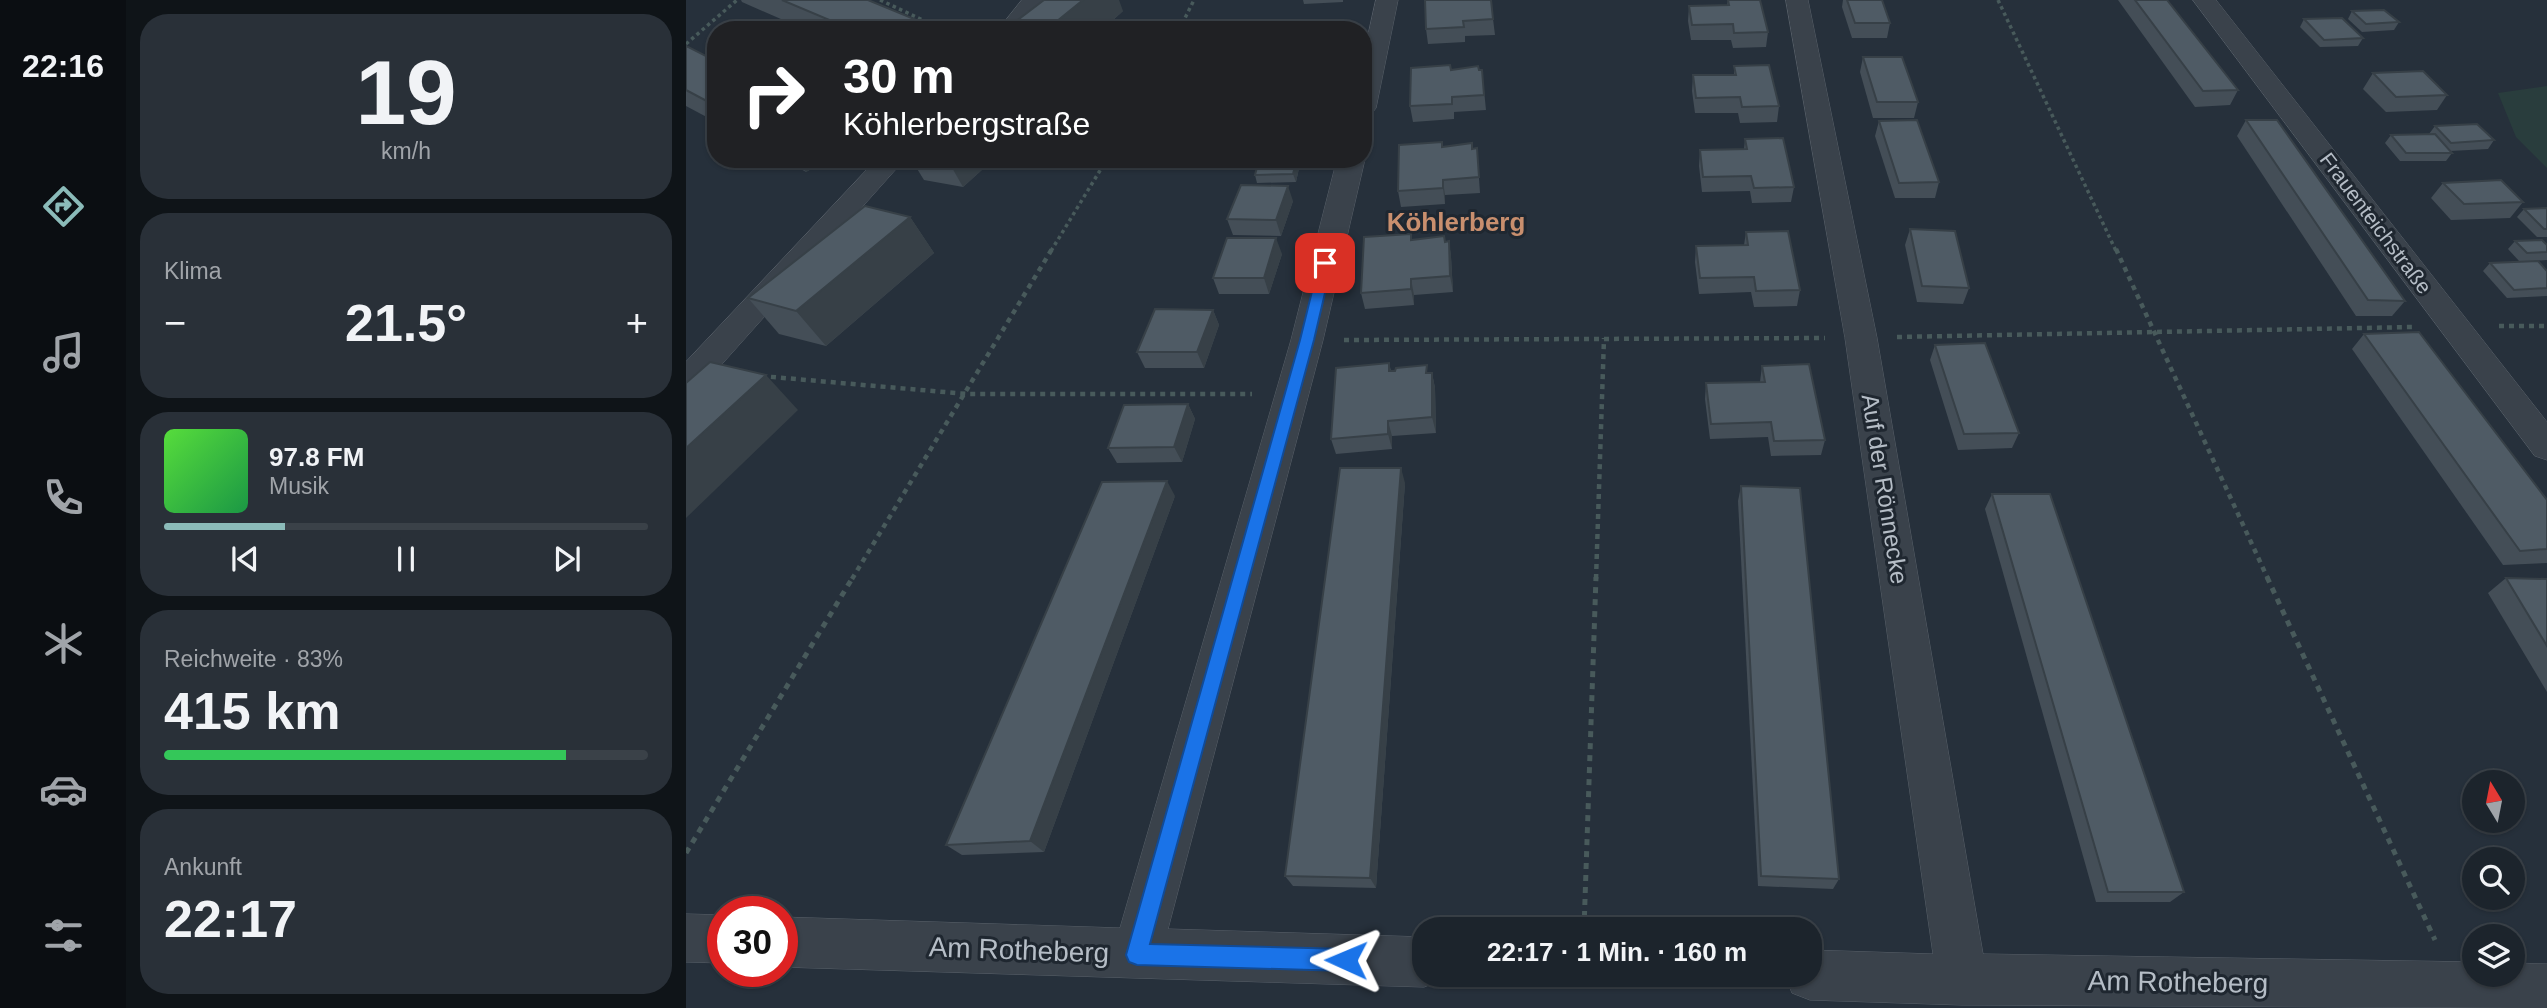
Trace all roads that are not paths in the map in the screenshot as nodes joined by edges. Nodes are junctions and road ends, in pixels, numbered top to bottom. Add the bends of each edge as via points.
1 (1034, 0) edge
2 (1387, 0) edge
3 (1797, 0) edge
4 (2204, 0) edge
5 (1017, 21) edge
6 (1372, 72) edge
7 (884, 168) edge
8 (1349, 168) edge
9 (692, 377) edge
10 (2547, 447) edge
11 (686, 938) edge
12 (707, 939) edge
13 (798, 943) edge
14 (1137, 955) junction
15 (1412, 962) edge
16 (1822, 975) edge
17 (1962, 980) junction
18 (2547, 989) edge

1 - 5 street
2 - 6 street
3 - 17 street, Auf der Rönnecke via 1861,338
4 - 10 street, Frauenteichstraße
7 - 9 street
8 - 14 street via 1307,340
11 - 12 street
13 - 14 street, Am Rotheberg
14 - 15 street, Am Rotheberg
16 - 17 street, Am Rotheberg
17 - 18 street, Am Rotheberg

